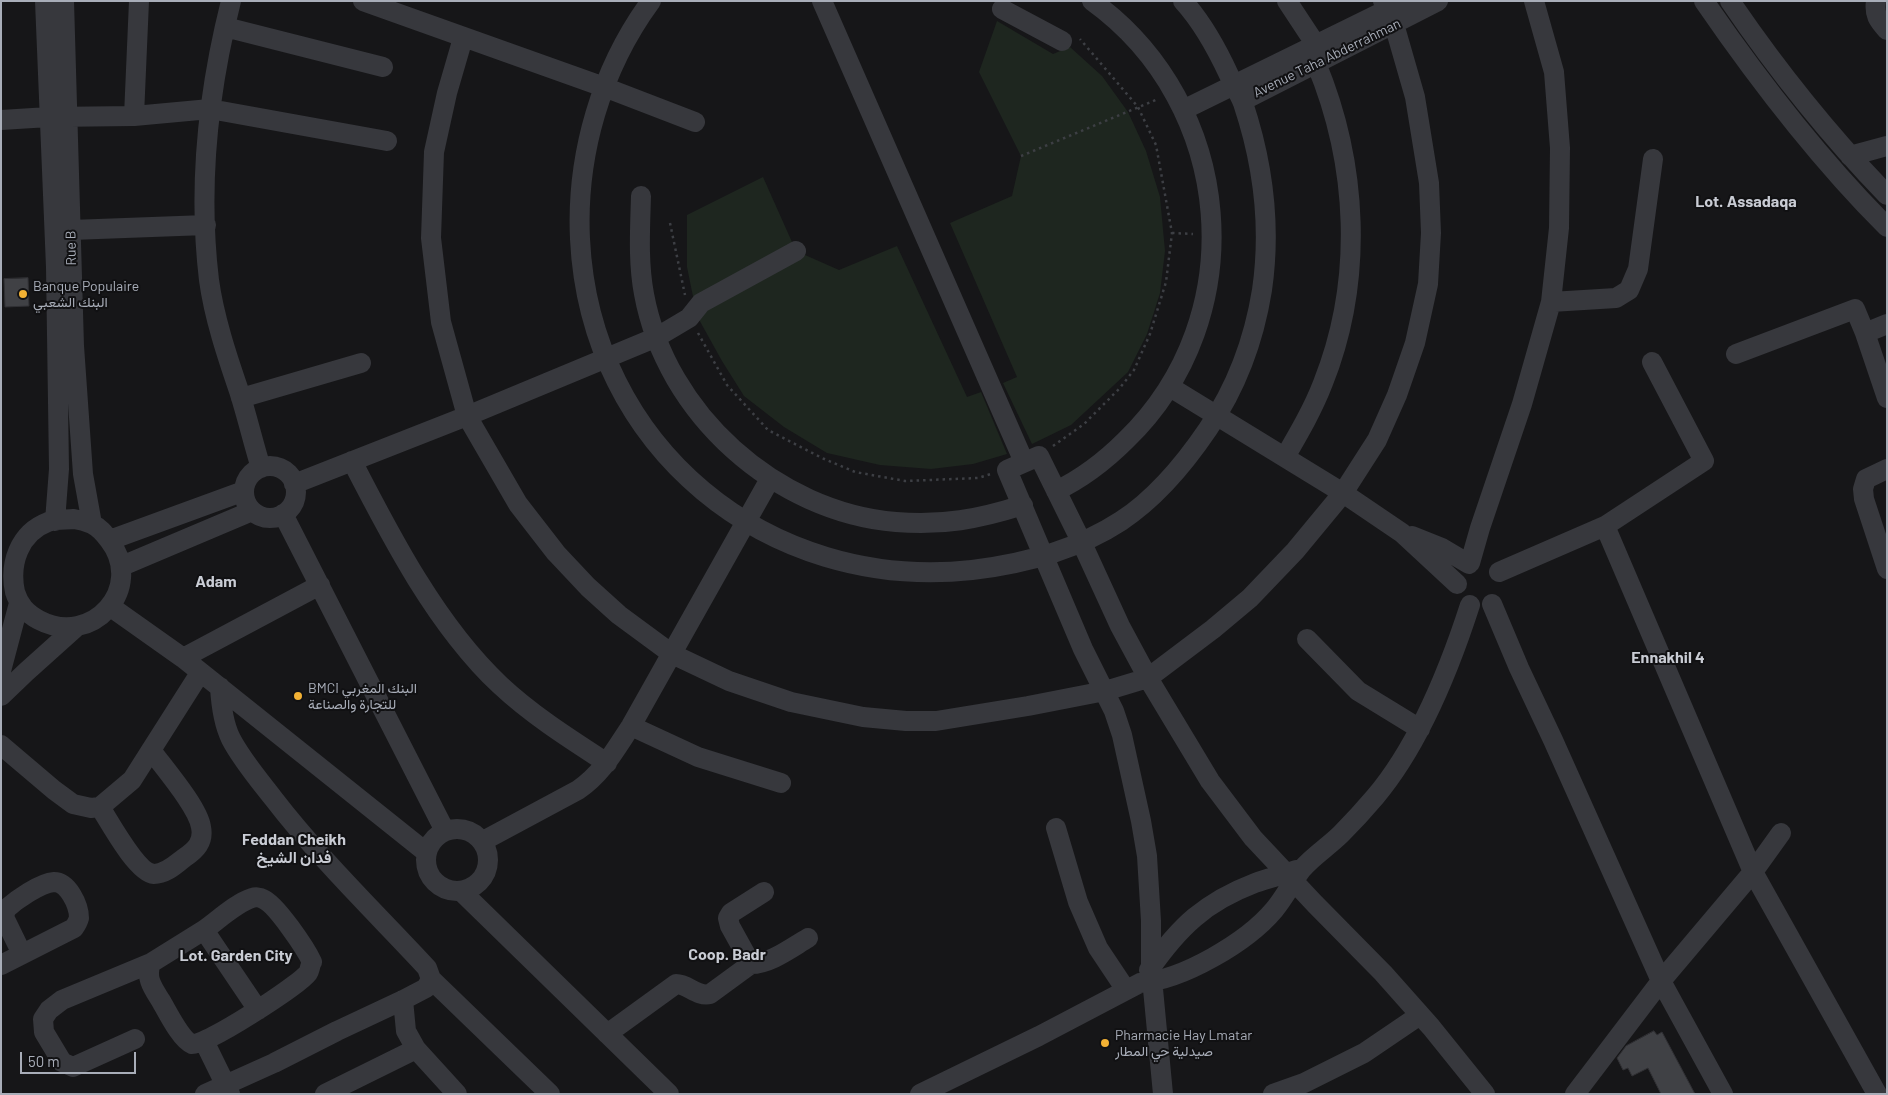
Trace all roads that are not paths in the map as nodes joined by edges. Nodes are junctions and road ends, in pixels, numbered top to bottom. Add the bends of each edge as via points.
1 (45, 1) edge
2 (64, 1) edge
3 (139, 1) edge
4 (231, 1) edge
5 (363, 1) edge
6 (651, 1) edge
7 (822, 1) edge
8 (1092, 1) edge
9 (1183, 1) edge
10 (1287, 1) edge
11 (1438, 1) edge
12 (1534, 1) edge
13 (1704, 1) edge
14 (1730, 1) edge
15 (1876, 1) edge
16 (392, 7) edge
17 (1002, 9) dead end
18 (1393, 9) edge
19 (225, 27) junction
20 (1887, 30) edge
21 (464, 38) junction
22 (1062, 41) road end
23 (1316, 54) junction
24 (383, 67) dead end
25 (604, 87) junction
26 (1238, 93) junction
27 (1179, 102) junction
28 (210, 109) junction
29 (134, 116) junction
30 (59, 117) junction
31 (1, 120) edge
32 (695, 122) dead end
33 (387, 141) dead end
34 (1887, 146) edge
35 (1850, 156) junction
36 (1653, 159) dead end
37 (1887, 195) edge
38 (641, 196) dead end
39 (206, 225) junction
40 (1887, 227) edge
41 (71, 230) junction
42 (796, 251) dead end
43 (1551, 302) junction
44 (1887, 324) edge
45 (1866, 334) junction
46 (657, 337) junction
47 (1736, 354) dead end
48 (606, 359) junction
49 (1652, 362) dead end
50 (361, 363) dead end
51 (1170, 387) junction
52 (241, 398) junction
53 (1887, 398) edge
54 (1217, 415) junction
55 (467, 416) junction
56 (1285, 457) junction
57 (352, 461) junction
58 (1023, 462) junction
59 (261, 468) junction
60 (1887, 469) edge
61 (770, 479) junction
62 (294, 484) junction
63 (244, 490) junction
64 (1056, 491) junction
65 (1343, 492) junction
66 (1023, 505) junction
67 (252, 510) junction
68 (283, 514) junction
69 (55, 521) junction
70 (746, 522) junction
71 (92, 524) junction
72 (1605, 526) junction
73 (1402, 533) junction
74 (110, 540) junction
75 (1081, 541) junction
76 (8, 554) edge
77 (1043, 555) junction
78 (1470, 563) junction
79 (122, 566) junction
80 (1887, 569) edge
81 (1499, 572) junction
82 (1457, 584) junction
83 (320, 585) junction
84 (18, 604) junction
85 (1492, 604) junction
86 (1470, 605) junction
87 (111, 607) junction
88 (75, 628) junction
89 (1308, 639) dead end
90 (672, 654) junction
91 (183, 658) junction
92 (1, 671) edge
93 (200, 673) junction
94 (1148, 678) junction
95 (220, 687) junction
96 (1105, 691) junction
97 (1, 696) edge
98 (631, 726) junction
99 (1420, 729) junction
100 (1, 744) edge
101 (151, 750) junction
102 (606, 763) junction
103 (781, 783) dead end
104 (100, 807) junction
105 (1056, 828) dead end
106 (445, 831) junction
107 (1781, 833) dead end
108 (483, 841) junction
109 (426, 853) junction
110 (1753, 872) junction
111 (1294, 874) junction
112 (462, 892) junction
113 (764, 892) dead end
114 (204, 930) junction
115 (808, 938) dead end
116 (22, 954) dead end
117 (152, 963) junction
118 (750, 964) junction
119 (1, 965) edge
120 (431, 979) junction
121 (1142, 981) junction
122 (1661, 981) junction
123 (404, 1000) junction
124 (258, 1010) junction
125 (1420, 1014) junction
126 (607, 1034) junction
127 (135, 1039) dead end
128 (204, 1041) junction
129 (416, 1049) junction
130 (228, 1089) edge
131 (205, 1094) edge
132 (325, 1094) edge
133 (458, 1094) edge
134 (550, 1094) edge
135 (669, 1094) edge
136 (920, 1094) edge
137 (1164, 1094) edge
138 (1273, 1094) edge
139 (1484, 1094) edge
140 (1575, 1094) edge
141 (1723, 1094) edge
142 (1877, 1094) edge

1 - 30 street, Rue B
2 - 30 street, Rue B
3 - 29 street
4 - 19 street
5 - 16 street
6 - 25 street via 629,34
7 - 58 street
8 - 27 street via 1135,38 1165,77
9 - 26 street via 1207,33
10 - 23 street
11 - 18 street, Avenue Taha Abderrahman
12 - 43 street via 1554,72 1560,148 1560,228
13 - 40 street via 1781,107 1828,164
14 - 35 street via 1796,92
15 - 20 street via 1876,17
16 - 21 street
17 - 22 street
18 - 23 street, Avenue Taha Abderrahman
18 - 65 street via 1415,97 1429,183 1428,284 1415,343 1397,395 1377,440
19 - 24 street
19 - 28 street
21 - 25 street
21 - 55 street via 434,152 431,238 441,322
23 - 26 street, Avenue Taha Abderrahman
23 - 56 street via 1343,157 1352,225 1351,260 1339,333 1324,382
25 - 32 street
25 - 48 street via 587,144 579,225 588,302
26 - 27 street, Avenue Taha Abderrahman
26 - 54 street via 1262,182 1266,219 1265,267 1248,349
27 - 51 street via 1204,165 1211,210 1212,257 1204,303 1190,347
28 - 29 street
28 - 33 street
28 - 39 street
29 - 30 street
30 - 31 street
30 - 41 street, Rue B
30 - 69 street, Rue B via 56,266 59,470
34 - 35 street
35 - 37 street
36 - 43 street via 1638,269 1629,290 1616,298
38 - 46 street via 639,246 644,295
39 - 41 street
39 - 52 street via 210,281
41 - 71 street, Rue B via 82,464
42 - 46 street via 701,303 690,318
43 - 78 street via 1522,404
44 - 45 street
45 - 47 street via 1856,309
45 - 53 street
46 - 48 street
46 - 61 street via 678,383 704,420 735,452
48 - 55 street
48 - 70 street via 628,405 662,452 716,503
49 - 72 street via 1704,461
50 - 52 street
51 - 54 street
51 - 64 street via 1141,426 1107,458
52 - 59 street
54 - 56 street
54 - 75 street via 1181,466 1156,492 1122,520
55 - 57 street
55 - 90 street via 518,504 556,553 619,615
56 - 65 street
57 - 62 street
57 - 102 street via 380,515 442,618 473,657 525,706
58 - 64 street
58 - 66 street
59 - 62 street via 270,466 284,470
59 - 63 street via 246,480
60 - 80 street via 1866,479 1863,489
61 - 66 street via 810,500 843,512 896,522 940,523 984,518
61 - 70 street
62 - 68 street via 295,496
63 - 67 street via 246,502
63 - 74 street
64 - 75 street
65 - 73 street
65 - 94 street via 1295,551 1250,598
66 - 77 street
67 - 68 street via 269,518
67 - 79 street
68 - 83 street
69 - 71 street via 74,519
69 - 76 street via 33,530 19,548
70 - 77 street via 812,552 888,570 958,571 1006,565
70 - 90 street
71 - 74 street
72 - 81 street
72 - 110 street
73 - 78 street via 1422,539
73 - 82 street
74 - 79 street
75 - 77 street
75 - 94 street
76 - 84 street via 13,565
77 - 96 street via 1083,649
78 - 81 street via 1485,562
78 - 82 street via 1459,575
79 - 87 street via 122,581
81 - 85 street via 1501,593
82 - 86 street via 1458,592
83 - 91 street
83 - 106 street
84 - 88 street via 48,625
84 - 92 street
85 - 86 street
85 - 122 street
86 - 99 street via 1450,662
87 - 88 street via 93,622
87 - 91 street
88 - 97 street
89 - 99 street via 1358,691
90 - 96 street via 729,681 790,702 840,713 906,721 936,721
90 - 98 street
91 - 93 street
93 - 95 street
93 - 101 street
94 - 96 street
94 - 111 street via 1210,781 1253,838
95 - 109 street
95 - 120 street via 224,722 231,739 259,781 337,875 427,968
96 - 121 street via 1122,735 1141,821 1150,892
98 - 102 street
98 - 103 street via 698,757
99 - 111 street via 1399,766 1375,797 1342,833
100 - 104 street via 73,804
101 - 104 street via 132,780
101 - 104 street via 194,809 201,826 201,839 196,850 166,871 148,872 136,862
102 - 108 street via 591,781 578,790
105 - 121 street via 1078,902 1098,948
106 - 108 street via 465,830
106 - 109 street via 430,844
107 - 110 street
108 - 112 street via 488,850 487,872 481,882
109 - 112 street via 427,870 437,885
110 - 122 street
110 - 142 street
111 - 121 street via 1251,885 1207,906 1171,941
111 - 121 street via 1273,911 1248,935 1168,978
111 - 125 street
112 - 126 street
113 - 118 street via 731,912 728,918
114 - 117 street
114 - 124 street
114 - 124 street via 242,903 253,897 262,898 306,950 312,962 308,973
115 - 118 street via 764,962
116 - 119 street
117 - 127 street via 62,1000 43,1019 44,1032 62,1062 73,1067
117 - 128 street via 148,976 180,1033 189,1043
118 - 126 street via 710,994 702,995 676,984
120 - 123 street via 426,988
120 - 134 street
121 - 136 street
121 - 137 street
122 - 140 street
122 - 141 street
123 - 129 street via 406,1031
123 - 130 street via 337,1031
124 - 128 street
125 - 138 street via 1364,1053
125 - 139 street
126 - 135 street
128 - 130 street
129 - 132 street
129 - 133 street
130 - 131 street

